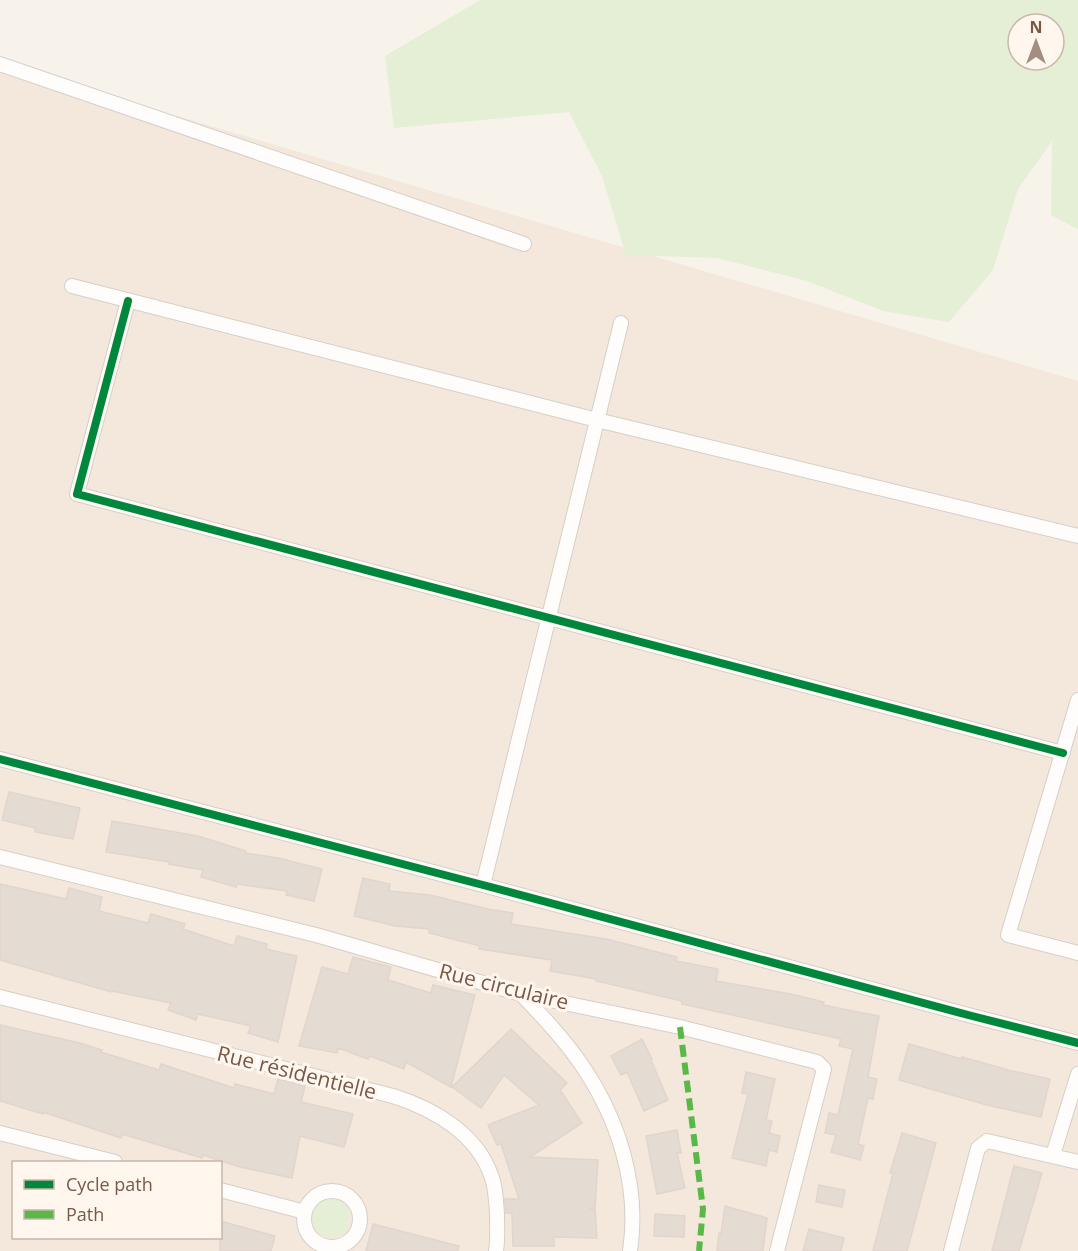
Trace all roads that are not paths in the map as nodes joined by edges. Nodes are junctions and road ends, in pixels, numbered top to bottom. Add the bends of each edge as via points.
1 (0, 64) edge
2 (524, 244) dead end
3 (72, 286) dead end
4 (128, 301) junction
5 (621, 323) dead end
6 (597, 420) junction
7 (1078, 536) edge
8 (549, 617) junction
9 (1078, 700) edge
10 (1063, 753) junction
11 (0, 759) edge
12 (0, 857) edge
13 (483, 885) junction
14 (1078, 953) edge
15 (521, 994) junction
16 (0, 997) edge
17 (1078, 1042) edge
18 (1078, 1074) edge
19 (0, 1133) edge
20 (1053, 1155) junction
21 (111, 1161) edge
22 (1078, 1162) edge
23 (222, 1191) edge
24 (305, 1212) junction
25 (496, 1251) edge
26 (630, 1251) edge
27 (777, 1251) edge
28 (951, 1251) edge

1 - 2 street
3 - 4 street
4 - 6 street
4 - 8 street via 77,494
5 - 6 street
6 - 7 street
6 - 8 street
8 - 10 street
8 - 13 street
9 - 10 street
10 - 14 street via 1008,935
11 - 13 street
12 - 15 street, Rue circulaire via 316,935
13 - 17 street
15 - 26 street via 581,1064 602,1100 633,1195
15 - 27 street, Rue circulaire via 680,1027 821,1065 824,1069
16 - 25 street, Rue résidentielle via 393,1096 436,1113 477,1149 492,1177 497,1209
18 - 20 street
19 - 21 street
20 - 22 street
20 - 28 street via 982,1143
23 - 24 street
24 - 24 street via 307,1233 324,1246 346,1243 359,1227 356,1206 340,1192 318,1195

